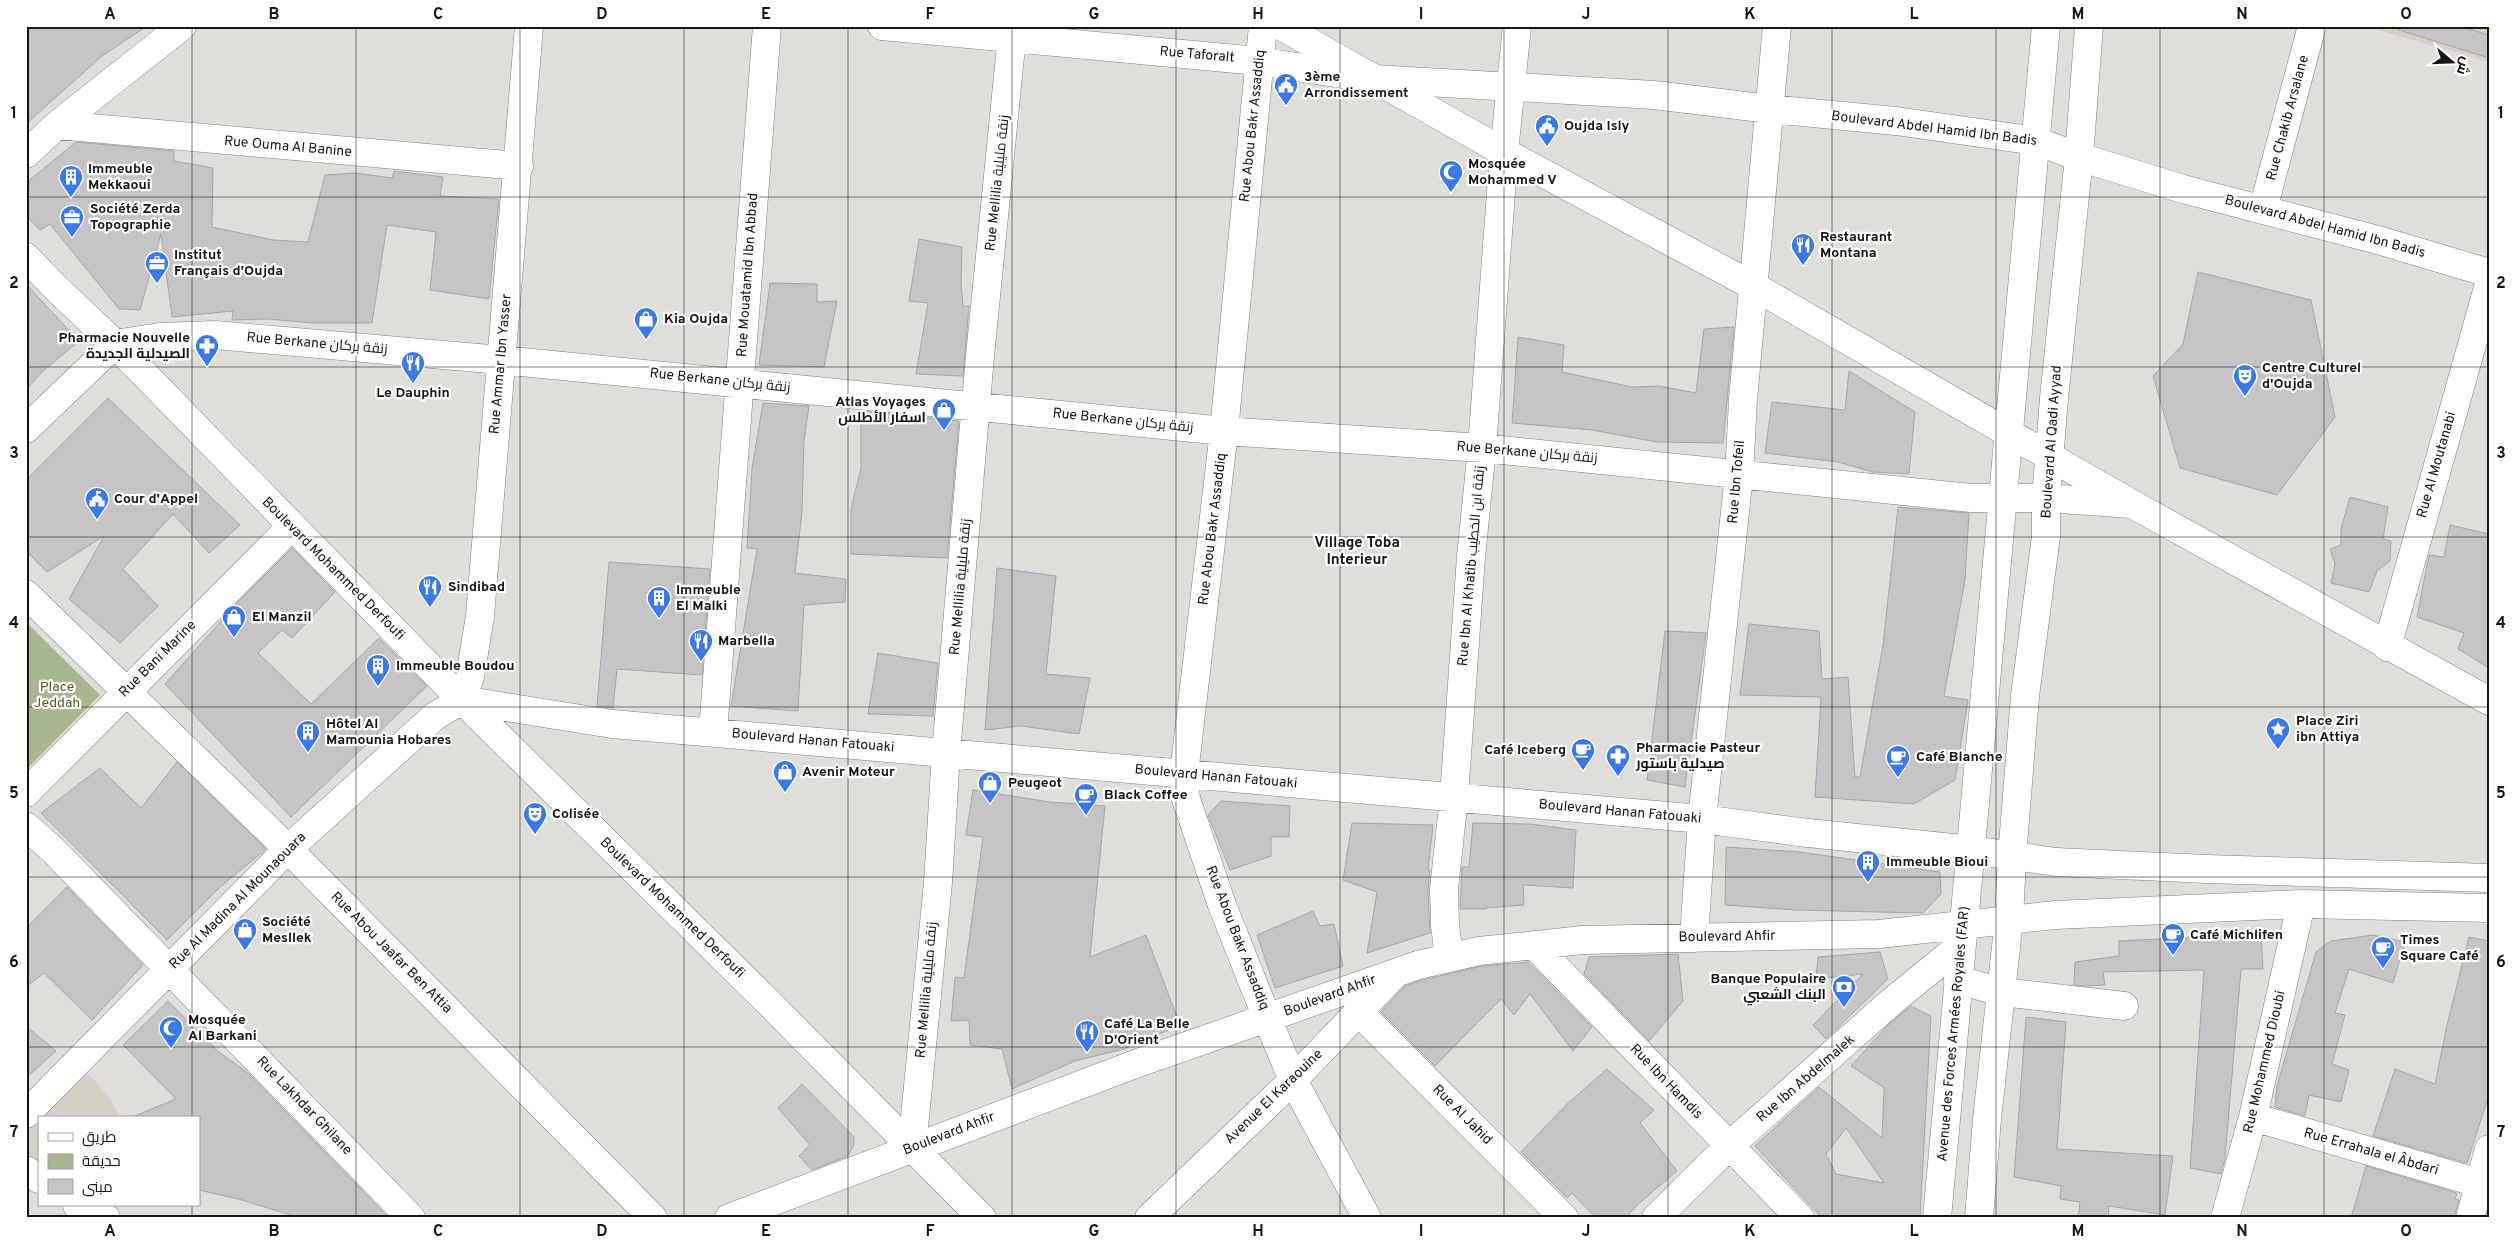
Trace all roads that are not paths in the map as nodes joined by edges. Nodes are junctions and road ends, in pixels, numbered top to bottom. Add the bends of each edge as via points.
1 (182, 26) edge
2 (529, 26) edge
3 (767, 26) edge
4 (882, 26) edge
5 (1263, 26) edge
6 (1281, 26) edge
7 (1518, 26) edge
8 (1777, 26) edge
9 (2046, 26) edge
10 (2089, 26) edge
11 (2312, 26) edge
12 (1013, 32) edge
13 (1258, 61) junction
14 (1374, 79) junction
15 (1511, 86) junction
16 (1770, 109) junction
17 (57, 125) junction
18 (2036, 141) junction
19 (1504, 152) junction
20 (26, 154) edge
21 (2079, 157) junction
22 (519, 166) junction
23 (2263, 209) junction
24 (26, 257) edge
25 (2489, 273) edge
26 (2489, 284) edge
27 (1755, 288) junction
28 (115, 344) junction
29 (501, 360) junction
30 (740, 383) junction
31 (977, 406) junction
32 (26, 429) edge
33 (1224, 431) junction
34 (2011, 434) junction
35 (1482, 448) junction
36 (2051, 456) junction
37 (1740, 475) junction
38 (2004, 497) junction
39 (2046, 498) junction
40 (2132, 504) junction
41 (291, 527) junction
42 (26, 594) edge
43 (2387, 647) junction
44 (127, 690) junction
45 (462, 700) junction
46 (2489, 701) edge
47 (713, 732) junction
48 (946, 753) junction
49 (1184, 774) junction
50 (26, 793) edge
51 (1454, 797) junction
52 (1702, 819) junction
53 (26, 826) edge
54 (288, 848) junction
55 (1972, 850) junction
56 (2012, 857) junction
57 (2489, 878) edge
58 (2301, 904) junction
59 (2489, 908) edge
60 (2010, 920) junction
61 (1962, 936) junction
62 (1694, 938) junction
63 (1534, 945) junction
64 (1450, 957) junction
65 (170, 970) junction
66 (1396, 972) junction
67 (1958, 980) junction
68 (2002, 992) junction
69 (2124, 1006) dead end
70 (1359, 1012) junction
71 (1267, 1018) junction
72 (1293, 1080) junction
73 (26, 1114) edge
74 (2253, 1117) junction
75 (1729, 1146) junction
76 (912, 1147) junction
77 (2489, 1149) edge
78 (26, 1170) edge
79 (38, 1178) edge
80 (2484, 1185) edge
81 (412, 1218) edge
82 (653, 1218) edge
83 (729, 1218) edge
84 (982, 1218) edge
85 (1149, 1218) edge
86 (1367, 1218) edge
87 (1564, 1218) edge
88 (1656, 1218) edge
89 (1800, 1218) edge
90 (1937, 1218) edge
91 (1979, 1218) edge
92 (2225, 1218) edge
93 (2470, 1218) edge

1 - 17 street
2 - 22 street, Rue Ammar Ibn Yasser
3 - 30 street, Rue Mouatamid Ibn Abbad
4 - 12 street, Rue Taforalt
5 - 13 street, Rue Abou Bakr Assaddiq
6 - 14 street
7 - 15 street, Rue Ibn Al Khatib زنقة ابن الخطيب
8 - 16 street, Rue Ibn Tofeil
9 - 18 street
10 - 21 street, Boulevard Al Qadi Ayyad
11 - 23 street, Rue Chakib Arsalane
12 - 13 street, Rue Taforalt
12 - 31 street, Rue Mellilia زنقة مليلية
13 - 14 street, Rue Taforalt
13 - 33 street, Rue Abou Bakr Assaddiq
14 - 15 street, Rue Taforalt
14 - 19 street
15 - 16 street, Boulevard Abdel Hamid Ibn Badis via 1654,95
15 - 19 street, Rue Ibn Al Khatib زنقة ابن الخطيب
16 - 18 street, Boulevard Abdel Hamid Ibn Badis via 1896,120
16 - 27 street, Rue Ibn Tofeil
17 - 20 street
17 - 22 street, Rue Ouma Al Banine
18 - 21 street, Boulevard Abdel Hamid Ibn Badis
18 - 34 street
19 - 27 street
19 - 35 street, Rue Ibn Al Khatib زنقة ابن الخطيب
21 - 23 street, Boulevard Abdel Hamid Ibn Badis via 2183,189
21 - 36 street, Boulevard Al Qadi Ayyad via 2064,284
22 - 29 street, Rue Ammar Ibn Yasser
23 - 25 street, Boulevard Abdel Hamid Ibn Badis
24 - 28 street, Boulevard Mohammed Derfoufi
26 - 43 street, Rue Al Moutanabi
27 - 34 street
27 - 37 street, Rue Ibn Tofeil via 1743,400
28 - 29 street, Rue Berkane زنقة بركان via 160,337 215,335
28 - 32 street
28 - 41 street, Boulevard Mohammed Derfoufi
29 - 30 street, Rue Berkane زنقة بركان
29 - 45 street, Rue Ammar Ibn Yasser via 479,625 470,677
30 - 31 street, Rue Berkane زنقة بركان
30 - 47 street, Rue Mouatamid Ibn Abbad
31 - 33 street, Rue Berkane زنقة بركان
31 - 48 street, Rue Mellilia زنقة مليلية
33 - 35 street, Rue Berkane زنقة بركان
33 - 49 street, Rue Abou Bakr Assaddiq
34 - 36 street
34 - 38 street
35 - 37 street, Rue Berkane زنقة بركان
35 - 51 street, Rue Ibn Al Khatib زنقة ابن الخطيب
36 - 39 street, Boulevard Al Qadi Ayyad
36 - 40 street
37 - 38 street, Rue Berkane زنقة بركان via 1971,498
37 - 52 street, Rue Ibn Tofeil
38 - 39 street, Rue Berkane زنقة بركان
38 - 55 street
39 - 40 street, Rue Berkane زنقة بركان
39 - 56 street, Boulevard Al Qadi Ayyad via 2046,536 2026,696
40 - 43 street
41 - 44 street, Rue Bani Marine
41 - 45 street, Boulevard Mohammed Derfoufi
42 - 44 street, Rue Abou Jaafar Ben Attia
43 - 46 street
44 - 50 street, Rue Bani Marine
44 - 54 street, Rue Abou Jaafar Ben Attia
45 - 47 street, Boulevard Hanan Fatouaki via 612,724
45 - 54 street, Rue Al Madina Al Mounaouara via 435,716
45 - 76 street, Boulevard Mohammed Derfoufi
47 - 48 street, Boulevard Hanan Fatouaki
48 - 49 street, Boulevard Hanan Fatouaki
48 - 76 street, Rue Mellilia زنقة مليلية via 938,883
49 - 51 street, Boulevard Hanan Fatouaki
49 - 71 street, Rue Abou Bakr Assaddiq via 1186,799 1222,905
51 - 52 street, Boulevard Hanan Fatouaki
51 - 64 street, Rue Ibn Al Khatib زنقة ابن الخطيب via 1444,889
52 - 55 street, Boulevard Hanan Fatouaki
52 - 62 street, Rue Ibn Tofeil
53 - 65 street, Rue Lakhdar Ghilane
54 - 65 street, Rue Al Madina Al Mounaouara
54 - 82 street, Rue Abou Jaafar Ben Attia
55 - 56 street, Boulevard Hanan Fatouaki
55 - 61 street, Avenue des Forces Armées Royales (FAR)
56 - 57 street, Boulevard Hanan Fatouaki via 2207,869
56 - 60 street
58 - 59 street, Boulevard Ahfir
58 - 60 street, Boulevard Ahfir
58 - 74 street, Rue Mohammed Dioubi
60 - 61 street, Boulevard Ahfir
60 - 68 street
61 - 62 street, Boulevard Ahfir via 1879,934
61 - 67 street, Avenue des Forces Armées Royales (FAR)
61 - 75 street, Rue Ibn Abdelmalek
62 - 63 street, Boulevard Ahfir via 1583,940
63 - 64 street, Boulevard Ahfir
63 - 75 street, Rue Ibn Hamdis
64 - 66 street, Boulevard Ahfir
65 - 73 street, Rue Al Madina Al Mounaouara
65 - 81 street, Rue Lakhdar Ghilane
66 - 70 street, Avenue El Karaouine
66 - 71 street, Boulevard Ahfir
67 - 68 street
67 - 90 street, Avenue des Forces Armées Royales (FAR)
68 - 69 street
68 - 91 street
70 - 72 street, Avenue El Karaouine
70 - 87 street, Rue Al Jahid
71 - 72 street, Rue Abou Bakr Assaddiq
71 - 76 street, Boulevard Ahfir
72 - 85 street, Avenue El Karaouine
72 - 86 street, Rue Abou Bakr Assaddiq
74 - 80 street, Rue Errahala el Âbdari
74 - 92 street, Rue Mohammed Dioubi
75 - 88 street, Rue Ibn Abdelmalek
75 - 89 street, Rue Ibn Hamdis
76 - 83 street, Boulevard Ahfir
76 - 84 street, Boulevard Mohammed Derfoufi
77 - 80 street
78 - 79 street
80 - 93 street

